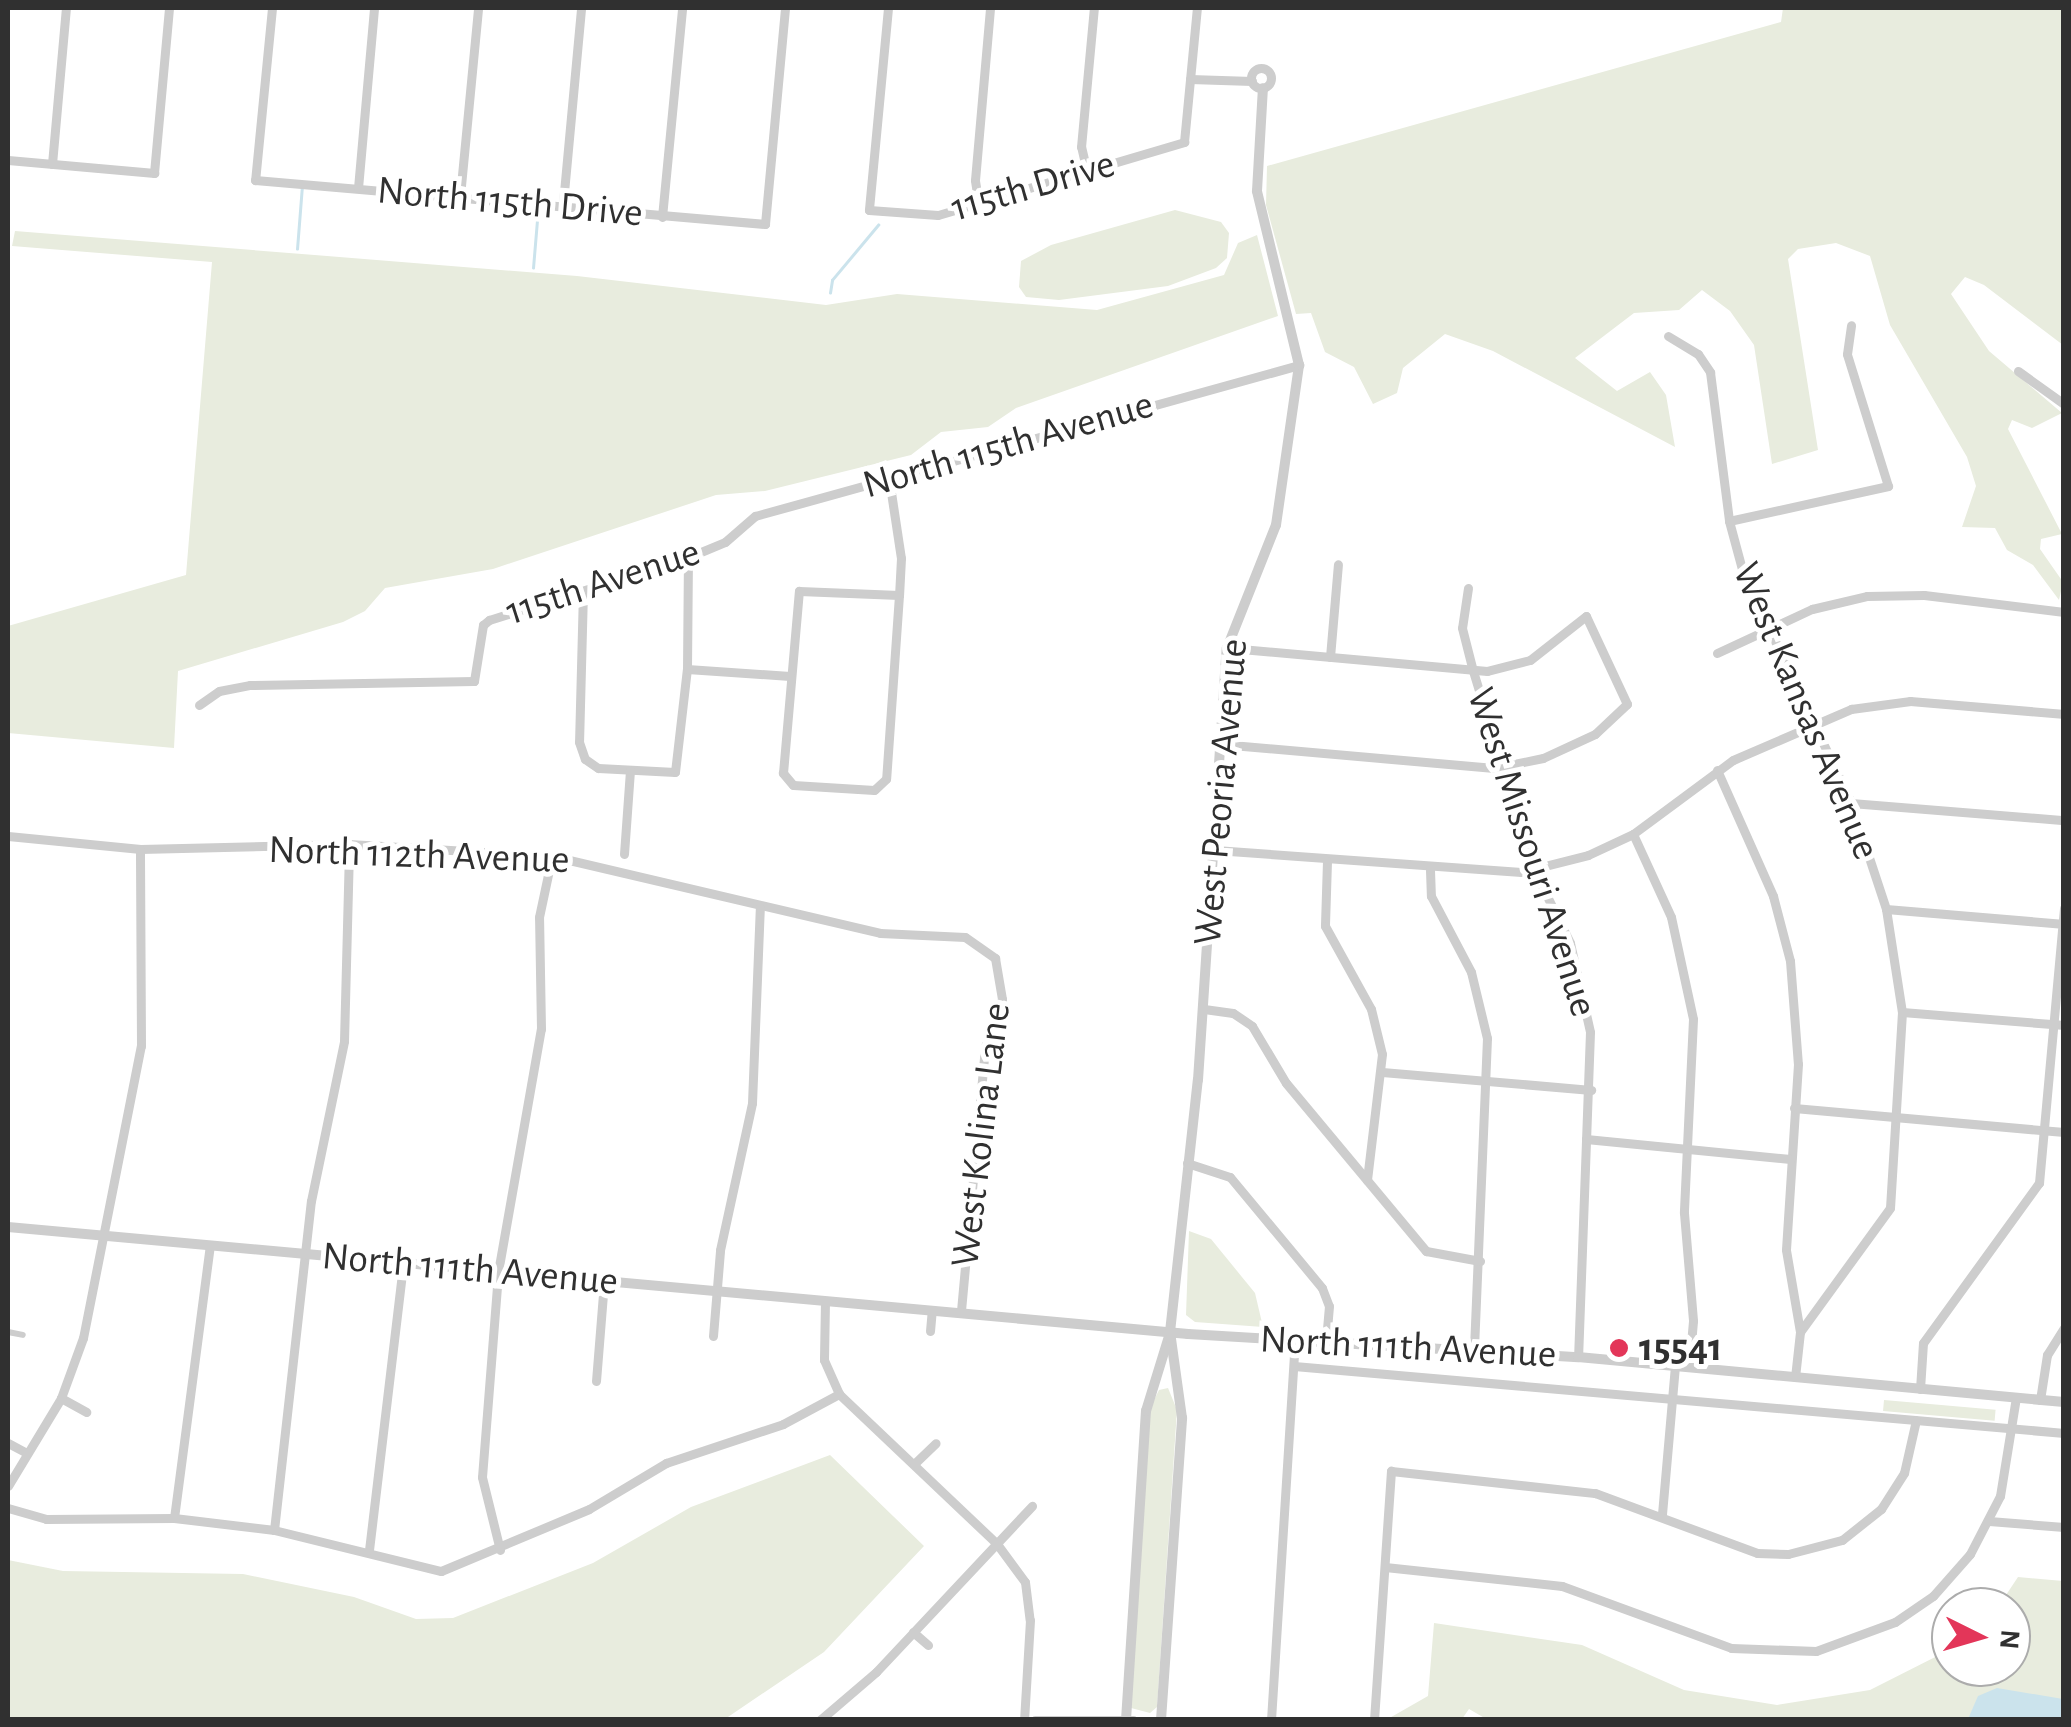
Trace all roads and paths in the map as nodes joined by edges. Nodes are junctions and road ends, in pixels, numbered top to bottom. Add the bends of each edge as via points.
1 (66, 8) edge
2 (169, 8) edge
3 (272, 8) edge
4 (374, 8) edge
5 (478, 8) edge
6 (581, 8) edge
7 (682, 8) edge
8 (785, 8) edge
9 (888, 8) edge
10 (990, 8) edge
11 (1094, 8) edge
12 (1196, 8) edge
13 (1190, 80) junction
14 (1252, 81) junction
15 (1264, 88) junction
16 (8, 160) edge
17 (52, 164) junction
18 (1087, 172) junction
19 (358, 188) junction
20 (460, 196) junction
21 (562, 204) junction
22 (979, 206) junction
23 (875, 210) junction
24 (662, 217) junction
25 (878, 224) dead end
26 (1851, 325) dead end
27 (1668, 336) dead end
28 (1299, 366) junction
29 (2018, 371) dead end
30 (2064, 404) edge
31 (889, 479) junction
32 (1729, 521) junction
33 (725, 542) joint
34 (688, 556) junction
35 (1338, 564) dead end
36 (1468, 588) dead end
37 (584, 591) junction
38 (899, 596) junction
39 (2064, 612) edge
40 (1769, 628) junction
41 (1227, 648) junction
42 (1717, 653) dead end
43 (1330, 657) junction
44 (687, 669) junction
45 (1473, 670) junction
46 (790, 676) junction
47 (199, 705) dead end
48 (2064, 714) edge
49 (1812, 726) junction
50 (1220, 744) junction
51 (1503, 767) junction
52 (630, 770) junction
53 (1718, 770) junction
54 (1851, 803) junction
55 (2064, 820) edge
56 (1634, 834) junction
57 (8, 836) edge
58 (348, 844) junction
59 (140, 849) junction
60 (1215, 850) junction
61 (624, 854) dead end
62 (552, 856) junction
63 (1327, 860) junction
64 (1430, 870) junction
65 (1534, 870) junction
66 (760, 908) junction
67 (2064, 908) edge
68 (1886, 909) junction
69 (2063, 924) edge
70 (996, 958) joint
71 (1204, 1008) junction
72 (1902, 1012) junction
73 (2058, 1025) edge
74 (1382, 1072) junction
75 (1486, 1081) junction
76 (1591, 1090) junction
77 (1794, 1108) junction
78 (1900, 1118) junction
79 (2045, 1130) junction
80 (2064, 1132) edge
81 (1586, 1140) junction
82 (1690, 1148) junction
83 (1790, 1159) junction
84 (1186, 1163) junction
85 (1367, 1180) junction
86 (8, 1227) edge
87 (104, 1234) junction
88 (210, 1245) junction
89 (304, 1254) junction
90 (1480, 1260) junction
91 (404, 1263) junction
92 (498, 1272) junction
93 (604, 1282) junction
94 (716, 1290) junction
95 (825, 1300) junction
96 (932, 1310) junction
97 (961, 1312) junction
98 (2064, 1328) edge
99 (8, 1332) edge
100 (930, 1332) dead end
101 (1170, 1332) junction
102 (1800, 1332) junction
103 (23, 1335) dead end
104 (713, 1336) dead end
105 (1296, 1341) junction
106 (1326, 1342) junction
107 (1474, 1349) junction
108 (1578, 1357) junction
109 (1294, 1366) junction
110 (1676, 1366) junction
111 (1689, 1367) junction
112 (1794, 1377) junction
113 (596, 1382) dead end
114 (1920, 1389) junction
115 (839, 1394) junction
116 (60, 1398) junction
117 (2016, 1398) junction
118 (1672, 1399) junction
119 (2040, 1400) junction
120 (2064, 1402) edge
121 (86, 1412) dead end
122 (1916, 1420) junction
123 (2013, 1429) junction
124 (2064, 1433) edge
125 (8, 1443) edge
126 (936, 1443) dead end
127 (27, 1454) junction
128 (914, 1464) junction
129 (8, 1486) edge
130 (1032, 1506) dead end
131 (8, 1508) edge
132 (1662, 1514) junction
133 (174, 1518) junction
134 (1989, 1522) junction
135 (2064, 1527) edge
136 (274, 1530) junction
137 (998, 1544) junction
138 (369, 1550) junction
139 (500, 1550) junction
140 (1385, 1567) junction
141 (913, 1632) junction
142 (928, 1645) dead end
143 (1126, 1719) edge
144 (820, 1720) edge
145 (1024, 1720) edge
146 (1035, 1720) edge
147 (1134, 1720) edge
148 (1161, 1720) edge
149 (1271, 1720) edge
150 (1374, 1720) edge

1 - 17 street
2 - 17 street via 154,173
3 - 19 street, North 115th Drive via 255,180
4 - 19 street
5 - 20 street
6 - 21 street
7 - 24 street
8 - 24 street, North 115th Drive via 765,224
9 - 23 street
10 - 22 street via 975,180
11 - 18 street via 1081,148
12 - 13 street
13 - 14 street
13 - 18 street, 115th Drive via 1184,142
14 - 15 street
14 - 15 street via 1256,69 1266,69 1271,80
15 - 28 street, West Peoria Avenue via 1256,191
16 - 17 street
18 - 22 street, 115th Drive
19 - 20 street, North 115th Drive
20 - 21 street, North 115th Drive
21 - 24 street, North 115th Drive
22 - 23 street, 115th Drive via 938,215
23 - 25 street
26 - 32 street via 1847,354 1888,486
27 - 32 street, West Kansas Avenue via 1698,354 1710,372
28 - 31 street, North 115th Avenue
28 - 41 street, West Peoria Avenue via 1276,525
29 - 30 street
31 - 33 street, North 115th Avenue via 755,516
31 - 38 street via 899,522
32 - 40 street, West Kansas Avenue
33 - 34 street, 115th Avenue
34 - 37 street, 115th Avenue
34 - 44 street
35 - 43 street
36 - 45 street, West Missouri Avenue via 1462,628
37 - 47 street, 115th Avenue via 483,625 474,681 250,685 218,690
37 - 52 street via 579,742 585,759 598,768
38 - 46 street via 799,591
38 - 46 street via 883,787 787,781
39 - 40 street via 1884,595 1830,604
40 - 42 street
40 - 49 street, West Kansas Avenue
41 - 43 street
41 - 50 street, West Peoria Avenue
43 - 45 street
44 - 46 street
44 - 52 street via 675,772
45 - 51 street, West Missouri Avenue
45 - 51 street via 1508,669 1530,660 1586,616 1627,704 1595,734 1543,758
48 - 49 street via 1896,700
49 - 53 street
49 - 54 street, West Kansas Avenue
50 - 51 street
50 - 60 street, West Peoria Avenue
51 - 65 street, West Missouri Avenue
52 - 61 street
53 - 56 street
53 - 77 street via 1774,896 1790,962 1798,1064
54 - 55 street
54 - 68 street, West Kansas Avenue
56 - 65 street
56 - 82 street via 1666,902 1689,989 1696,1077
57 - 59 street, North 112th Avenue
58 - 59 street, North 112th Avenue
58 - 62 street, North 112th Avenue
58 - 89 street via 344,1041
59 - 87 street via 142,1032
60 - 63 street
60 - 71 street, West Peoria Avenue
62 - 66 street, North 112th Avenue via 676,881
62 - 92 street via 539,918 541,1029
63 - 64 street
63 - 74 street via 1326,926 1372,1008
64 - 65 street
64 - 75 street via 1430,896 1479,996
65 - 76 street, West Missouri Avenue via 1579,974
66 - 70 street, North 112th Avenue via 880,934 964,938
66 - 94 street via 752,1103
67 - 69 street
68 - 69 street
68 - 72 street, West Kansas Avenue
69 - 73 street
70 - 97 street, West Kolina Lane via 1002,998 986,1047
71 - 84 street, West Peoria Avenue
71 - 85 street via 1247,1021 1286,1083
72 - 73 street
72 - 78 street, West Kansas Avenue
73 - 79 street
74 - 75 street
74 - 85 street
75 - 76 street
75 - 90 street
76 - 81 street, West Missouri Avenue
77 - 78 street
77 - 83 street
78 - 79 street
78 - 102 street, West Kansas Avenue via 1890,1208
79 - 80 street
79 - 114 street via 2039,1183 1924,1342
81 - 82 street
81 - 108 street, West Missouri Avenue
82 - 83 street
82 - 111 street via 1684,1214 1693,1320
83 - 102 street via 1786,1250
84 - 101 street, West Peoria Avenue
84 - 106 street via 1230,1177 1322,1288 1330,1306
85 - 90 street via 1426,1250
86 - 87 street, North 111th Avenue
87 - 88 street, North 111th Avenue
87 - 116 street via 80,1350
88 - 89 street, North 111th Avenue
88 - 133 street
89 - 91 street, North 111th Avenue
89 - 136 street
90 - 107 street
91 - 92 street, North 111th Avenue
91 - 138 street
92 - 93 street, North 111th Avenue
92 - 139 street via 482,1477
93 - 94 street, North 111th Avenue
93 - 113 street
94 - 95 street, North 111th Avenue
94 - 104 street
95 - 96 street, North 111th Avenue
95 - 115 street via 824,1360
96 - 97 street, North 111th Avenue
96 - 100 street
97 - 101 street, North 111th Avenue
98 - 119 street via 2046,1355
99 - 103 street
101 - 105 street, North 111th Avenue
101 - 143 street, West Peoria Avenue via 1146,1411
101 - 148 street, West Peoria Avenue via 1182,1418
102 - 112 street, West Kansas Avenue
105 - 106 street, North 111th Avenue
105 - 109 street
106 - 107 street, North 111th Avenue
107 - 108 street, North 111th Avenue
108 - 110 street, North 111th Avenue
109 - 118 street, North 111th Avenue
109 - 149 street
110 - 111 street, North 111th Avenue
110 - 118 street
111 - 112 street, North 111th Avenue
112 - 114 street, North 111th Avenue
114 - 117 street, North 111th Avenue
115 - 128 street
115 - 139 street via 783,1424 666,1462 589,1509
116 - 121 street
116 - 127 street
117 - 119 street, North 111th Avenue
117 - 123 street
118 - 122 street, North 111th Avenue
118 - 132 street
119 - 120 street, North 111th Avenue
122 - 123 street, North 111th Avenue
122 - 132 street via 1904,1473 1882,1509 1824,1548 1757,1553
123 - 124 street, North 111th Avenue
123 - 134 street
125 - 127 street
126 - 128 street
127 - 129 street
128 - 137 street
130 - 137 street
131 - 133 street via 46,1519
132 - 140 street via 1563,1487 1391,1470
133 - 136 street
134 - 135 street
134 - 140 street via 1932,1596 1895,1622 1816,1651 1731,1648 1562,1586
136 - 138 street
137 - 141 street
137 - 145 street via 1030,1598
138 - 139 street via 441,1571
140 - 150 street
141 - 142 street
141 - 144 street
143 - 146 street
143 - 147 street

